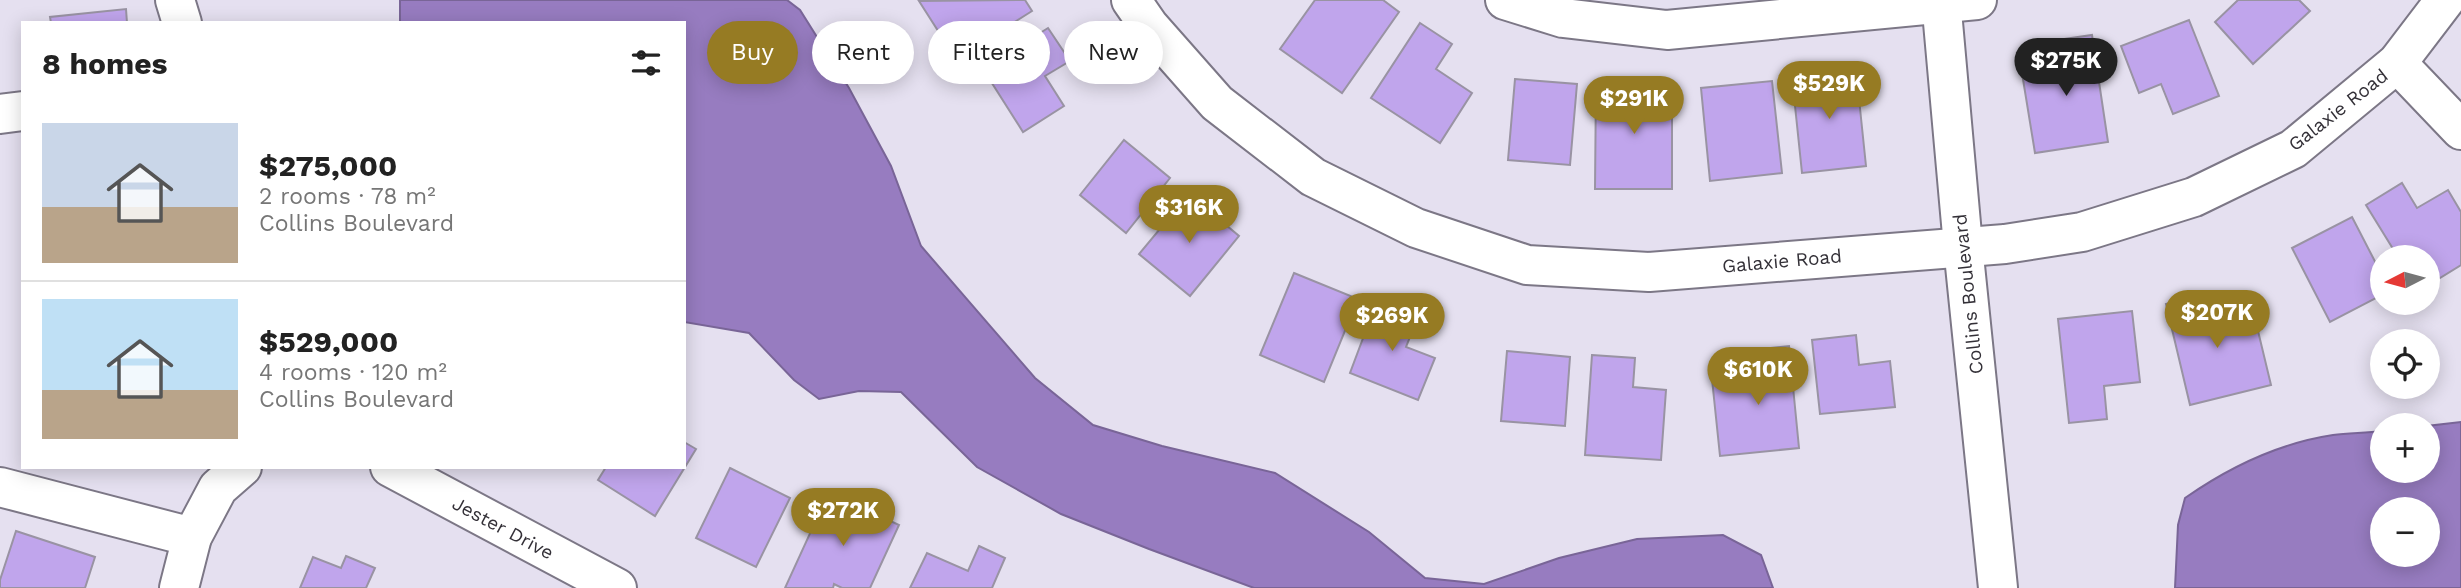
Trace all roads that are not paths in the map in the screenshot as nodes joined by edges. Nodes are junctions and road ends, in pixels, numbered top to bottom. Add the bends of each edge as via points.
1 (175, 0) edge
2 (1131, 0) edge
3 (1505, 0) edge
4 (2445, 0) edge
5 (1953, 2) edge
6 (181, 21) edge
7 (2397, 63) junction
8 (21, 111) edge
9 (0, 114) edge
10 (2461, 130) edge
11 (1962, 246) junction
12 (240, 469) edge
13 (394, 469) edge
14 (0, 486) edge
15 (192, 537) junction
16 (179, 588) edge
17 (617, 588) edge
18 (1998, 588) edge

1 - 6 street
2 - 11 street, Galaxie Road via 1217,103 1312,177 1416,228 1527,265 1649,272
3 - 5 street via 1563,18 1667,30
4 - 7 street, Galaxie Road
5 - 11 street, Collins Boulevard
7 - 10 street
7 - 11 street, Galaxie Road via 2293,149 2194,197 2082,232
8 - 9 street
11 - 18 street, Collins Boulevard
12 - 15 street via 218,488
13 - 17 street, Jester Drive
14 - 15 street
15 - 16 street

